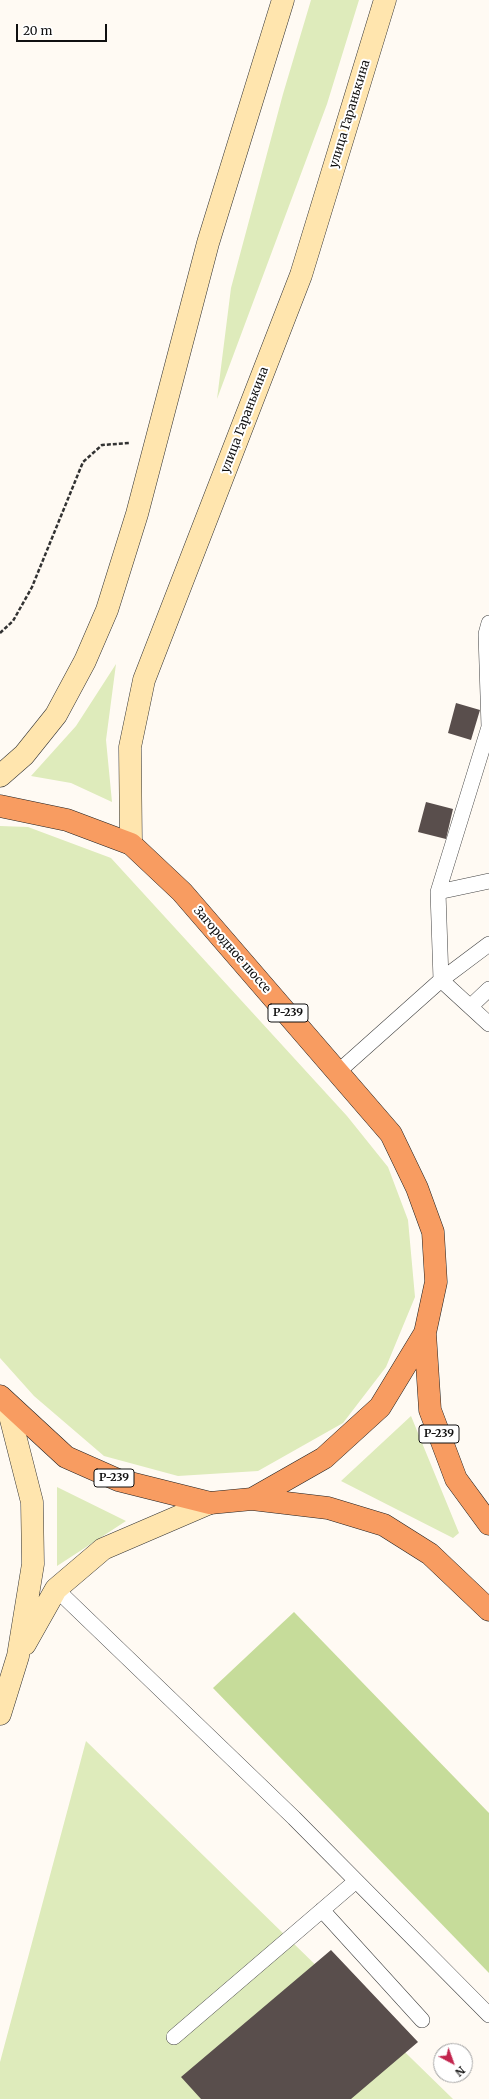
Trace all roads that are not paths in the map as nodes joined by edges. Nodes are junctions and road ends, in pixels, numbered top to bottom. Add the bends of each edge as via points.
1 (283, 0) edge
2 (385, 0) edge
3 (489, 623) edge
4 (0, 776) edge
5 (0, 806) edge
6 (130, 844) junction
7 (489, 881) edge
8 (438, 892) junction
9 (489, 944) edge
10 (441, 980) junction
11 (489, 989) edge
12 (471, 1006) junction
13 (489, 1024) edge
14 (338, 1071) junction
15 (425, 1333) junction
16 (4, 1400) edge
17 (252, 1499) junction
18 (210, 1503) junction
19 (489, 1524) edge
20 (56, 1589) junction
21 (489, 1610) edge
22 (18, 1656) junction
23 (0, 1714) edge
24 (356, 1881) junction
25 (322, 1910) junction
26 (489, 2015) edge
27 (422, 2020) dead end
28 (174, 2037) dead end

1 - 4 main road via 208,243 137,514 107,610 85,662 56,715 24,755
2 - 6 main road, улица Гаранькина via 301,275 144,680 130,747
3 - 8 lane via 486,634 489,728
5 - 6 highway, Загородное шоссе / Р-239 via 67,820
6 - 14 highway, Загородное шоссе / Р-239 via 182,892
7 - 8 lane
8 - 10 lane
9 - 10 lane
10 - 12 lane
10 - 14 lane
11 - 12 lane
12 - 13 lane
14 - 15 highway, Загородное шоссе / Р-239 via 391,1134 417,1188 433,1232 436,1282
15 - 17 highway, Загородное шоссе / Р-239 via 380,1407 324,1458
15 - 19 highway, Загородное шоссе / Р-239 via 430,1410 456,1479
16 - 18 highway, Загородное шоссе / Р-239 via 66,1457 118,1480
16 - 22 main road via 32,1502 33,1564
17 - 18 highway, Загородное шоссе / Р-239
17 - 21 highway, Загородное шоссе / Р-239 via 328,1508 384,1525 430,1554
18 - 20 main road via 103,1548
20 - 22 main road
20 - 24 lane
22 - 23 main road
24 - 25 lane
24 - 26 lane
25 - 27 lane
25 - 28 lane

